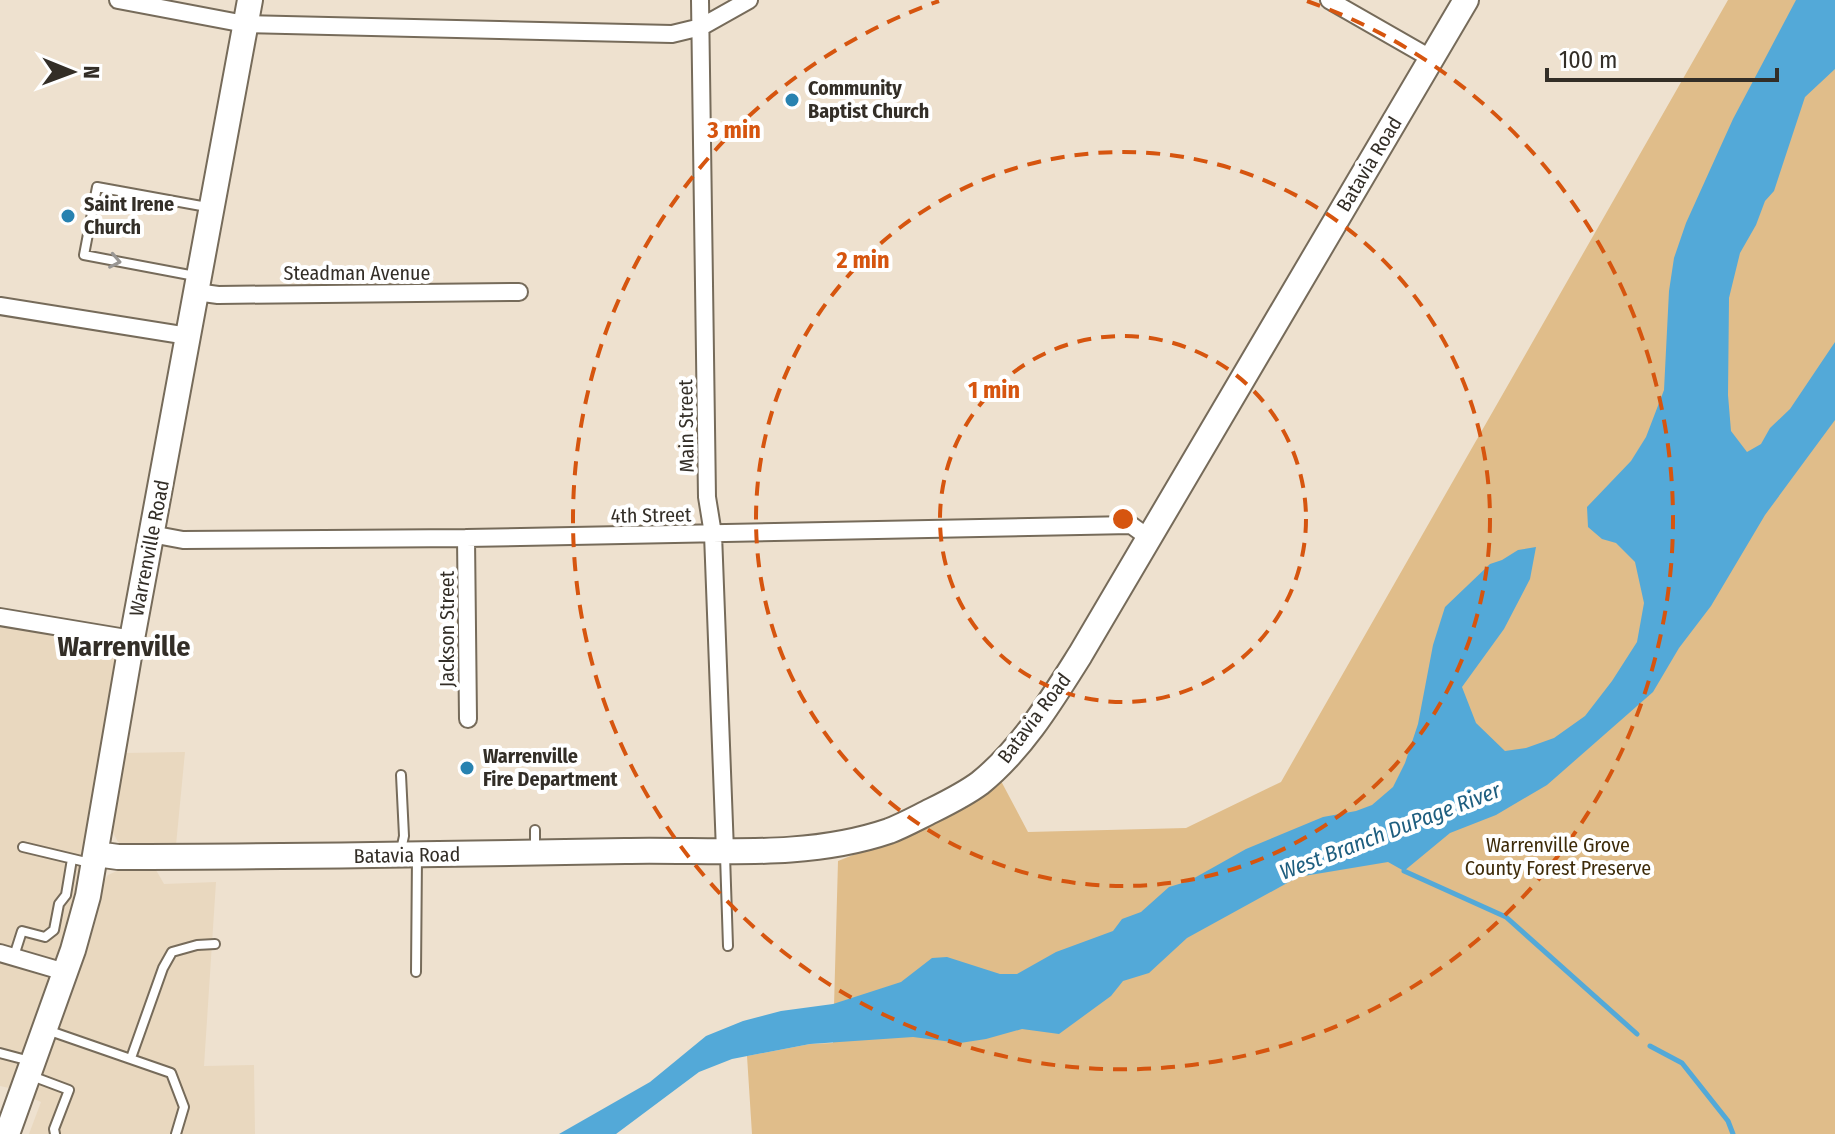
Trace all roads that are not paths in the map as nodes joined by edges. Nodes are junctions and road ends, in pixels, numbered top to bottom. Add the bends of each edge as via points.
1 (118, 0) edge
2 (250, 0) edge
3 (700, 0) edge
4 (749, 0) edge
5 (1329, 0) edge
6 (1466, 0) edge
7 (245, 24) junction
8 (701, 27) junction
9 (1432, 59) junction
10 (212, 208) junction
11 (198, 284) junction
12 (519, 292) dead end
13 (0, 306) edge
14 (188, 336) junction
15 (151, 534) junction
16 (713, 534) junction
17 (466, 538) junction
18 (1149, 538) junction
19 (0, 617) edge
20 (132, 639) junction
21 (468, 719) dead end
22 (401, 775) dead end
23 (23, 847) dead end
24 (725, 851) junction
25 (409, 855) junction
26 (88, 859) junction
27 (215, 944) dead end
28 (728, 946) dead end
29 (7, 955) edge
30 (65, 972) junction
31 (416, 972) dead end
32 (44, 1030) junction
33 (0, 1053) edge
34 (131, 1058) junction
35 (31, 1068) junction
36 (7, 1134) edge
37 (55, 1134) edge
38 (176, 1134) edge

1 - 7 street
2 - 7 main road, Warrenville Road
3 - 8 street, Main Street
4 - 8 street
5 - 9 street
6 - 9 main road, Batavia Road
7 - 8 street via 672,34
7 - 10 main road, Warrenville Road
8 - 16 street, Main Street via 707,497
9 - 18 main road, Batavia Road
10 - 11 main road, Warrenville Road
10 -> 11 lane via 97,187 86,241 84,255
11 - 12 street, Steadman Avenue via 218,295
11 - 14 main road, Warrenville Road
13 - 14 street
14 - 15 main road, Warrenville Road
15 - 17 street, 4th Street via 183,540
15 - 20 main road, Warrenville Road
16 - 17 street, 4th Street
16 - 18 street, 4th Street via 1131,525
16 - 24 street, Main Street
17 - 21 street, Jackson Street
18 - 24 main road, Batavia Road via 1052,700 1028,734 977,785 891,830 845,843
19 - 20 street
20 - 26 main road, Warrenville Road
22 - 25 lane
23 - 26 lane
24 - 25 main road, Batavia Road via 535,842
24 - 28 lane
25 - 26 main road, Batavia Road
25 - 31 lane
26 - 29 lane via 59,904 54,930 45,937 22,931
26 - 30 main road, Warrenville Road via 79,931
27 - 34 lane via 172,952
29 - 30 street
30 - 32 main road, Warrenville Road
32 - 34 lane
32 - 35 main road, Warrenville Road
33 - 35 lane
34 - 38 lane via 171,1073 184,1107
35 - 36 main road, Warrenville Road
35 - 37 lane via 69,1090

